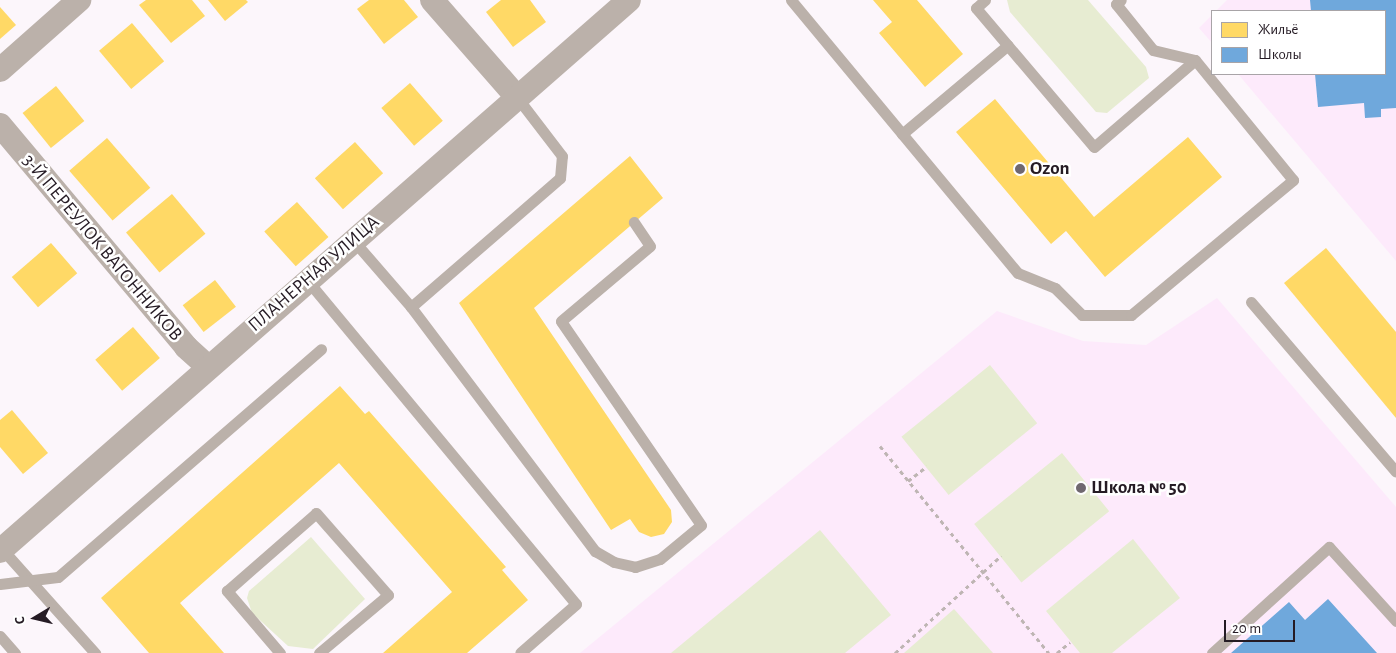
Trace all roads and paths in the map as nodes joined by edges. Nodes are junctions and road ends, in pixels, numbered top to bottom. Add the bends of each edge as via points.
1 (79, 0) edge
2 (432, 0) edge
3 (629, 0) edge
4 (791, 0) edge
5 (985, 0) edge
6 (1117, 1) edge
7 (1008, 45) junction
8 (1195, 60) junction
9 (0, 70) edge
10 (516, 96) junction
11 (0, 125) edge
12 (902, 134) junction
13 (634, 222) dead end
14 (353, 240) junction
15 (307, 280) junction
16 (1251, 302) dead end
17 (411, 307) junction
18 (321, 350) dead end
19 (208, 367) junction
20 (880, 446) dead end
21 (926, 466) dead end
22 (1396, 472) edge
23 (908, 481) junction
24 (1, 550) edge
25 (1001, 556) dead end
26 (983, 572) junction
27 (31, 581) junction
28 (0, 584) edge
29 (1396, 621) edge
30 (0, 636) edge
31 (1070, 642) dead end
32 (15, 653) edge
33 (95, 653) edge
34 (280, 653) edge
35 (319, 653) edge
36 (520, 653) edge
37 (895, 653) edge
38 (1049, 653) edge
39 (1057, 653) edge
40 (1212, 653) edge

1 - 9 street
2 - 10 street
3 - 10 street, ПЛАНЕРНАЯ УЛИЦА
4 - 12 lane
5 - 7 lane via 976,8
6 - 8 lane via 1153,50
7 - 8 lane via 1094,147
7 - 12 lane
8 - 12 lane via 1293,180 1131,315 1082,315 1055,288 1018,273
10 - 14 street, ПЛАНЕРНАЯ УЛИЦА
10 - 17 lane via 562,156 560,178
11 - 19 street, 3-Й ПЕРЕУЛОК ВАГОННИКОВ via 186,347
13 - 17 lane via 650,246 561,321 701,525 660,559 635,567 614,562 595,551
14 - 15 street, ПЛАНЕРНАЯ УЛИЦА
14 - 17 lane
15 - 19 street, ПЛАНЕРНАЯ УЛИЦА
15 - 36 lane via 576,604
16 - 22 lane
18 - 27 lane via 58,577
19 - 24 street, ПЛАНЕРНАЯ УЛИЦА
20 - 23 path
21 - 23 path
23 - 26 path
24 - 27 lane
25 - 26 path
26 - 37 path
26 - 38 path
27 - 28 lane
27 - 33 lane
29 - 40 lane via 1329,547
30 - 32 lane
31 - 39 path
34 - 35 lane via 227,591 316,514 388,595

